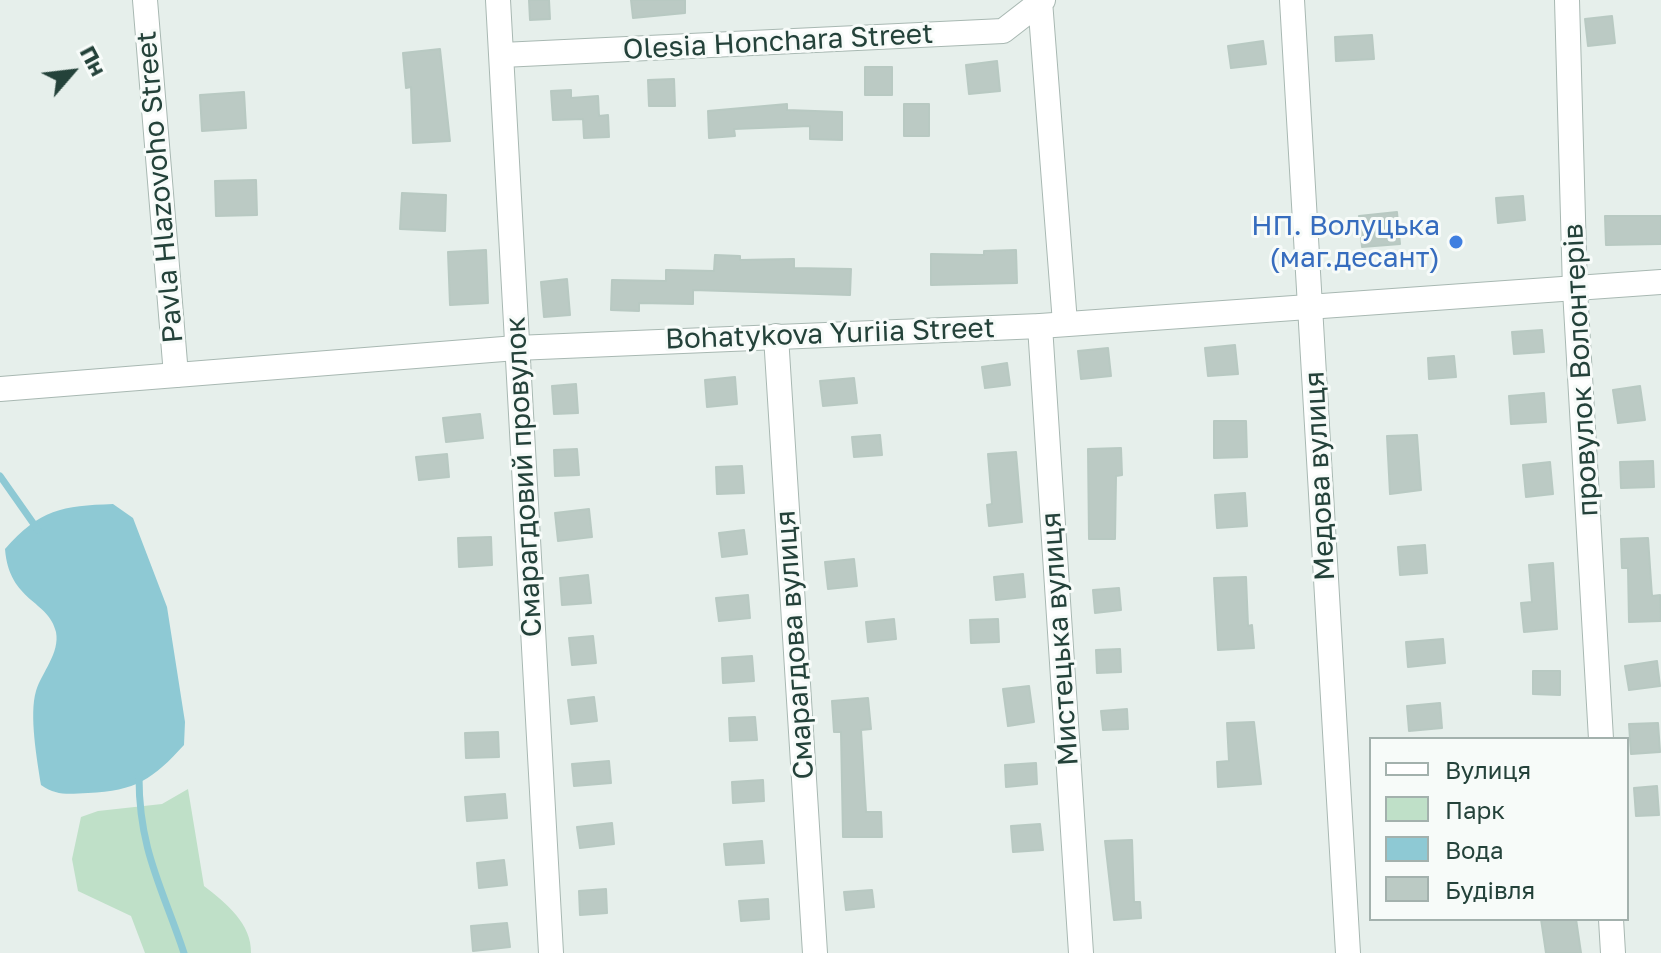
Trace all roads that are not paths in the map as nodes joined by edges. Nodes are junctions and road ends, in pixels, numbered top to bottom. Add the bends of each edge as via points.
1 (145, 0) edge
2 (498, 0) edge
3 (1292, 0) edge
4 (1567, 0) edge
5 (1042, 1) edge
6 (502, 55) junction
7 (1661, 282) edge
8 (1575, 290) junction
9 (1311, 305) junction
10 (1065, 323) junction
11 (1040, 326) junction
12 (776, 336) junction
13 (516, 348) junction
14 (176, 375) junction
15 (0, 389) edge
16 (1601, 737) edge
17 (1611, 921) edge
18 (551, 953) edge
19 (815, 953) edge
20 (1081, 953) edge
21 (1348, 953) edge
22 (1613, 953) edge

1 - 14 street, Pavla Hlazovoho Street
2 - 6 street, Смарагдовий провулок
3 - 9 street, Медова вулиця
4 - 8 street, провулок Волонтерів
5 - 6 street, Olesia Honchara Street via 1003,31
5 - 10 street
6 - 13 street, Смарагдовий провулок
7 - 8 street, Bohatykova Yuriia Street
8 - 9 street, Bohatykova Yuriia Street
8 - 16 street, провулок Волонтерів
9 - 10 street, Bohatykova Yuriia Street
9 - 21 street, Медова вулиця
10 - 11 street, Bohatykova Yuriia Street
11 - 12 street, Bohatykova Yuriia Street
11 - 20 street, Мистецька вулиця
12 - 13 street, Bohatykova Yuriia Street
12 - 19 street, Смарагдова вулиця
13 - 14 street, Bohatykova Yuriia Street
13 - 18 street, Смарагдовий провулок
14 - 15 street, Bohatykova Yuriia Street
17 - 22 street

